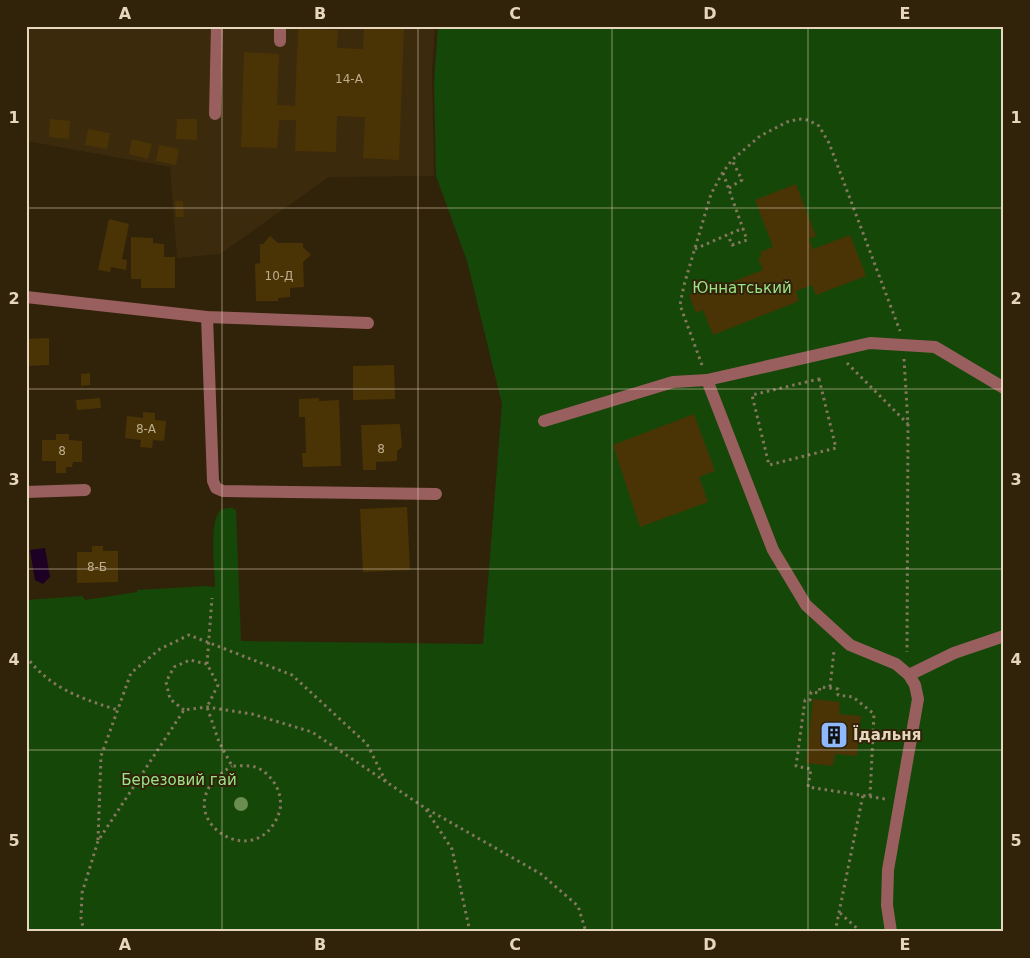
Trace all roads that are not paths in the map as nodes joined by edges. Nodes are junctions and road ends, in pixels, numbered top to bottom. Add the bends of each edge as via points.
1 (216, 26) edge
2 (280, 26) edge
3 (280, 41) dead end
4 (215, 114) dead end
5 (26, 297) edge
6 (207, 317) junction
7 (368, 323) dead end
8 (707, 380) junction
9 (1004, 388) edge
10 (544, 421) dead end
11 (85, 490) dead end
12 (26, 492) edge
13 (436, 494) dead end
14 (1004, 636) edge
15 (909, 675) junction
16 (891, 932) edge

1 - 4 lane
2 - 3 lane
5 - 6 lane
6 - 7 lane
6 - 13 lane via 213,481 216,488
8 - 9 lane via 870,344 935,347
8 - 10 lane via 674,382
8 - 15 lane via 773,550 806,605 850,646 896,664
11 - 12 lane
14 - 15 lane
15 - 16 lane via 918,699 888,870 887,904

